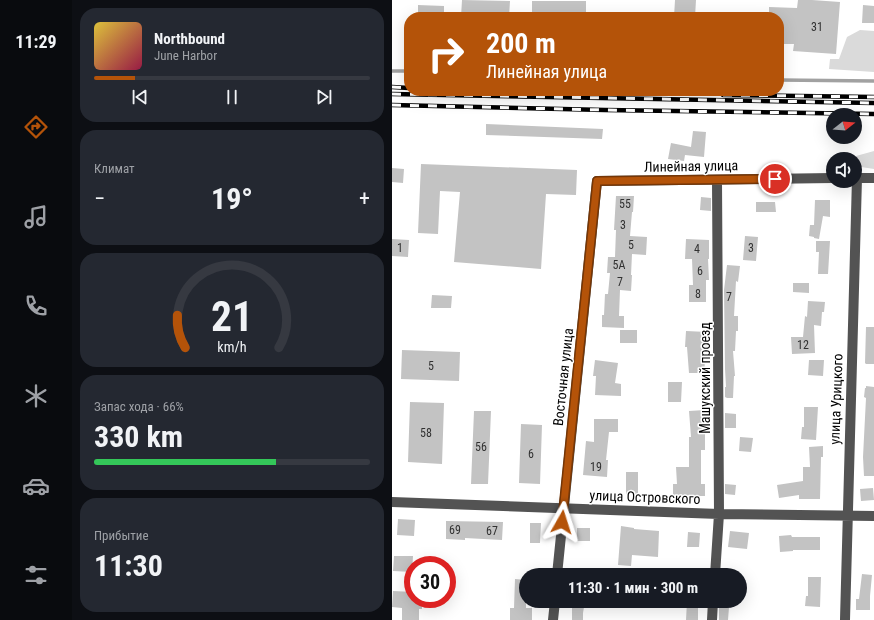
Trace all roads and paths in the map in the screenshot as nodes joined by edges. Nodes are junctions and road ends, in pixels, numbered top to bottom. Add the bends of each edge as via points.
1 (826, 178) edge
2 (862, 178) edge
3 (874, 178) edge
4 (717, 180) junction
5 (597, 181) joint
6 (856, 188) edge
7 (392, 502) edge
8 (564, 508) junction
9 (719, 514) junction
10 (847, 516) junction
11 (874, 516) edge
12 (558, 568) edge
13 (715, 568) edge
14 (554, 608) edge
15 (713, 608) edge
16 (553, 620) edge
17 (712, 620) edge
18 (845, 620) edge

1 - 4 street, Линейная улица
2 - 3 street
4 - 5 street, Линейная улица
4 - 9 street, Машукский проезд
5 - 8 street, Восточная улица
6 - 10 street, улица Урицкого
7 - 8 street, улица Островского
8 - 9 street, улица Островского
8 - 12 street, Восточная улица
9 - 10 street, улица Островского
9 - 13 street, Машукский проезд
10 - 11 street, улица Островского
10 - 18 street, улица Урицкого
14 - 16 street
15 - 17 street

